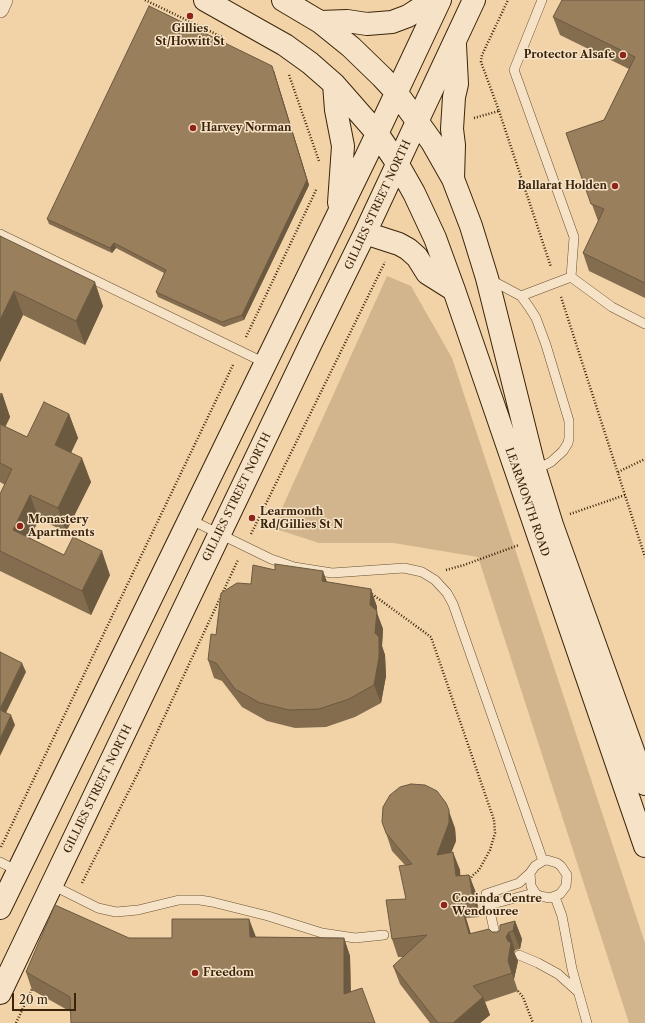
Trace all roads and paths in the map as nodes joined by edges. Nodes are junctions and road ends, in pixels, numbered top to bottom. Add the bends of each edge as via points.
1 (4, 0) edge
2 (145, 0) edge
3 (205, 0) edge
4 (283, 0) edge
5 (433, 0) edge
6 (440, 0) edge
7 (474, 0) edge
8 (508, 0) edge
9 (542, 0) edge
10 (0, 9) edge
11 (320, 22) junction
12 (223, 37) dead end
13 (454, 42) junction
14 (286, 68) dead end
15 (334, 84) junction
16 (396, 92) junction
17 (499, 111) junction
18 (473, 118) dead end
19 (417, 121) junction
20 (378, 133) junction
21 (397, 163) junction
22 (321, 167) dead end
23 (452, 179) junction
24 (320, 182) dead end
25 (338, 214) junction
26 (0, 234) edge
27 (365, 234) junction
28 (388, 256) dead end
29 (551, 268) dead end
30 (571, 277) junction
31 (487, 278) junction
32 (454, 290) junction
33 (560, 292) dead end
34 (520, 296) junction
35 (645, 324) edge
36 (240, 349) junction
37 (266, 363) junction
38 (645, 459) edge
39 (535, 470) junction
40 (618, 472) junction
41 (189, 519) junction
42 (219, 534) junction
43 (245, 545) junction
44 (645, 557) edge
45 (371, 593) edge
46 (633, 759) edge
47 (645, 784) edge
48 (645, 846) edge
49 (0, 850) edge
50 (543, 861) junction
51 (9, 866) edge
52 (530, 873) junction
53 (52, 884) junction
54 (472, 888) edge
55 (540, 896) junction
56 (75, 897) junction
57 (555, 897) junction
58 (489, 905) junction
59 (0, 908) edge
60 (384, 935) dead end
61 (501, 945) edge
62 (519, 955) dead end
63 (36, 981) edge
64 (518, 991) dead end
65 (578, 992) junction
66 (0, 993) edge
67 (16, 1023) edge
68 (533, 1023) edge
69 (587, 1023) edge

1 - 10 street
2 - 12 path
3 - 15 main road, LEARMONTH ROAD via 285,45
4 - 11 main road, LEARMONTH ROAD
5 - 11 main road via 408,16 392,22
6 - 16 main road
7 - 13 main road, GILLIES STREET NORTH
8 - 17 path via 481,62
9 - 30 lane via 514,70 574,237
11 - 16 main road, LEARMONTH ROAD via 351,47
13 - 19 main road, GILLIES STREET NORTH
13 - 23 main road via 457,84 452,128
14 - 22 path
15 - 20 main road, LEARMONTH ROAD
15 - 25 main road via 343,146
16 - 19 main road, LEARMONTH ROAD
16 - 20 main road
17 - 18 path
17 - 29 path
19 - 21 main road, GILLIES STREET NORTH
19 - 23 main road, LEARMONTH ROAD
20 - 21 main road, LEARMONTH ROAD
20 - 25 main road
21 - 27 main road, GILLIES STREET NORTH
21 - 32 main road, LEARMONTH ROAD via 425,217
23 - 31 main road, LEARMONTH ROAD via 471,226
24 - 36 path
25 - 37 main road
26 - 36 lane
27 - 32 main road via 408,249 417,257 427,273
27 - 42 main road, GILLIES STREET NORTH
28 - 43 path
30 - 34 lane
30 - 35 lane via 612,307
31 - 34 lane
31 - 39 main road, LEARMONTH ROAD
32 - 46 main road, LEARMONTH ROAD
33 - 40 path
34 - 39 lane via 536,318 570,429 568,443 560,456
36 - 37 lane
36 - 49 path
37 - 41 main road
38 - 40 path
39 - 46 main road, LEARMONTH ROAD
40 - 44 path
41 - 42 lane
41 - 51 main road
42 - 43 lane
42 - 53 main road, GILLIES STREET NORTH
43 - 50 lane via 294,567 332,573 404,568 429,576 442,587 453,604
43 - 56 path via 137,775
45 - 54 path via 431,637 494,820 494,841 486,860 469,881
46 - 47 main road, LEARMONTH ROAD
46 - 48 main road, LEARMONTH ROAD
50 - 52 lane
50 - 57 lane via 557,863 566,875 564,890
51 - 59 main road
52 - 55 lane via 531,886
52 - 58 lane via 519,883 486,894
53 - 56 lane
53 - 66 main road, GILLIES STREET NORTH
55 - 57 lane
55 - 58 lane via 530,894
56 - 60 lane via 98,908 116,912 138,910 180,900 200,900 261,914 328,934 355,938
57 - 65 lane via 562,916
58 - 61 lane via 495,934
62 - 65 lane via 554,972
63 - 67 path
64 - 68 path
65 - 69 lane

